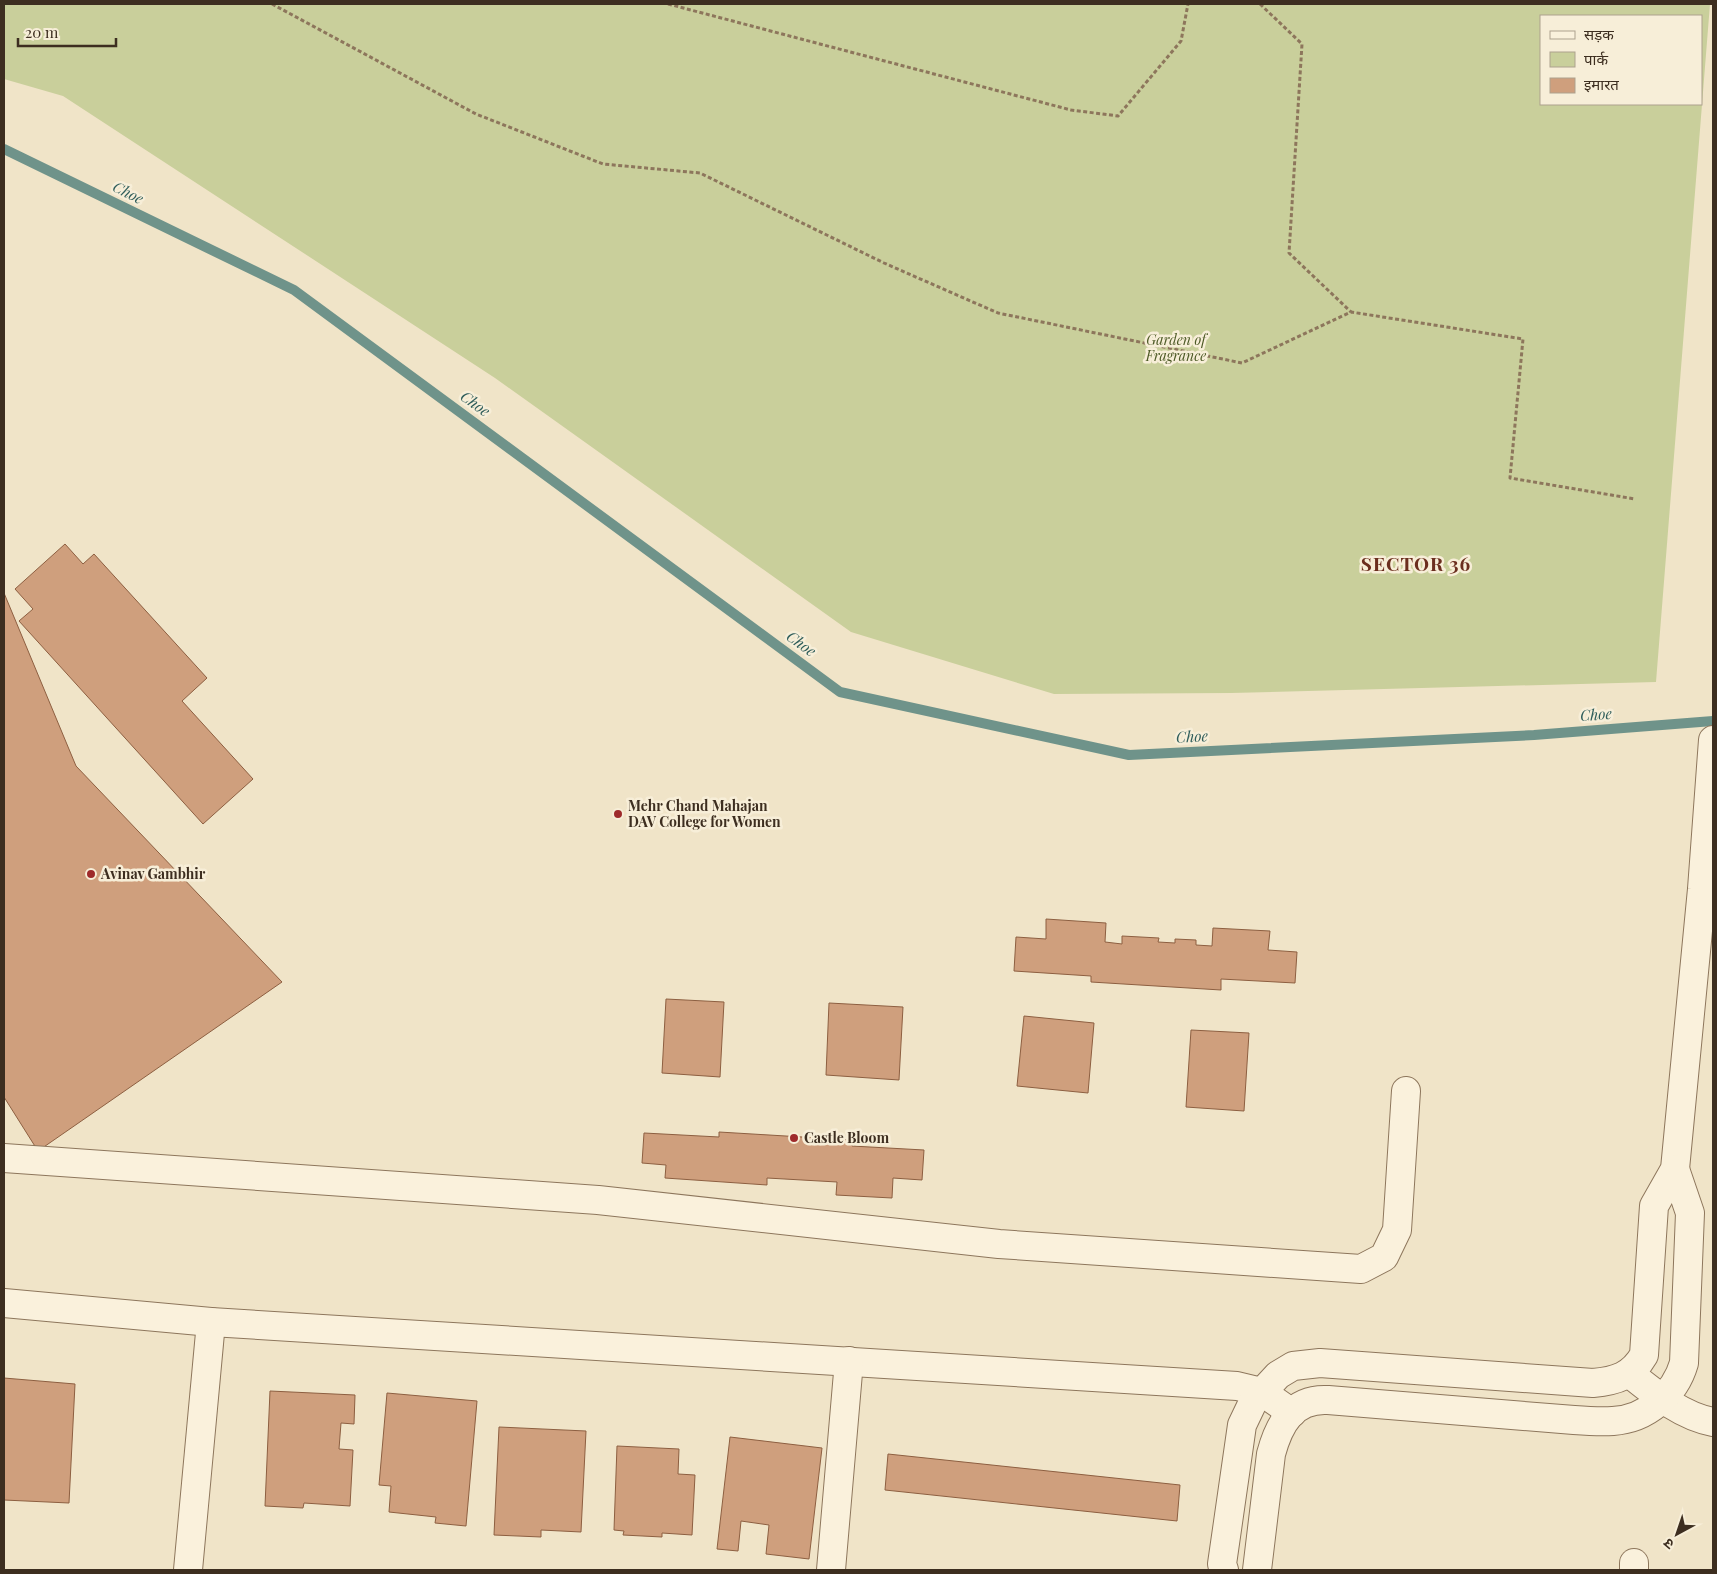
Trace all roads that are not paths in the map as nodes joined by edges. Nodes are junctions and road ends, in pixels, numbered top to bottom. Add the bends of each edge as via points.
1 (1713, 740) edge
2 (1708, 890) edge
3 (1406, 1091) dead end
4 (4, 1158) edge
5 (1675, 1168) junction
6 (4, 1303) edge
7 (211, 1322) junction
8 (849, 1361) junction
9 (1629, 1373) junction
10 (1262, 1392) junction
11 (1662, 1399) junction
12 (1292, 1413) junction
13 (1713, 1422) edge
14 (188, 1570) edge
15 (831, 1570) edge
16 (1224, 1570) edge
17 (1257, 1570) edge

1 - 2 street via 1707,824
2 - 5 street
3 - 4 street via 1397,1230 1384,1257 1361,1269 999,1244 598,1200
5 - 9 street via 1654,1206 1646,1346 1638,1366
5 - 11 street via 1690,1213 1684,1363 1679,1379
6 - 7 street
7 - 8 street
7 - 14 street
8 - 10 street via 1237,1386
8 - 15 street
9 - 10 street via 1620,1379 1593,1383 1320,1363 1293,1366 1278,1375
9 - 11 street
10 - 12 street
10 - 16 street via 1253,1402 1242,1425 1222,1564
11 - 12 street via 1636,1415 1615,1421 1316,1400 1306,1402
11 - 13 street via 1700,1419
12 - 17 street via 1284,1422 1271,1454

